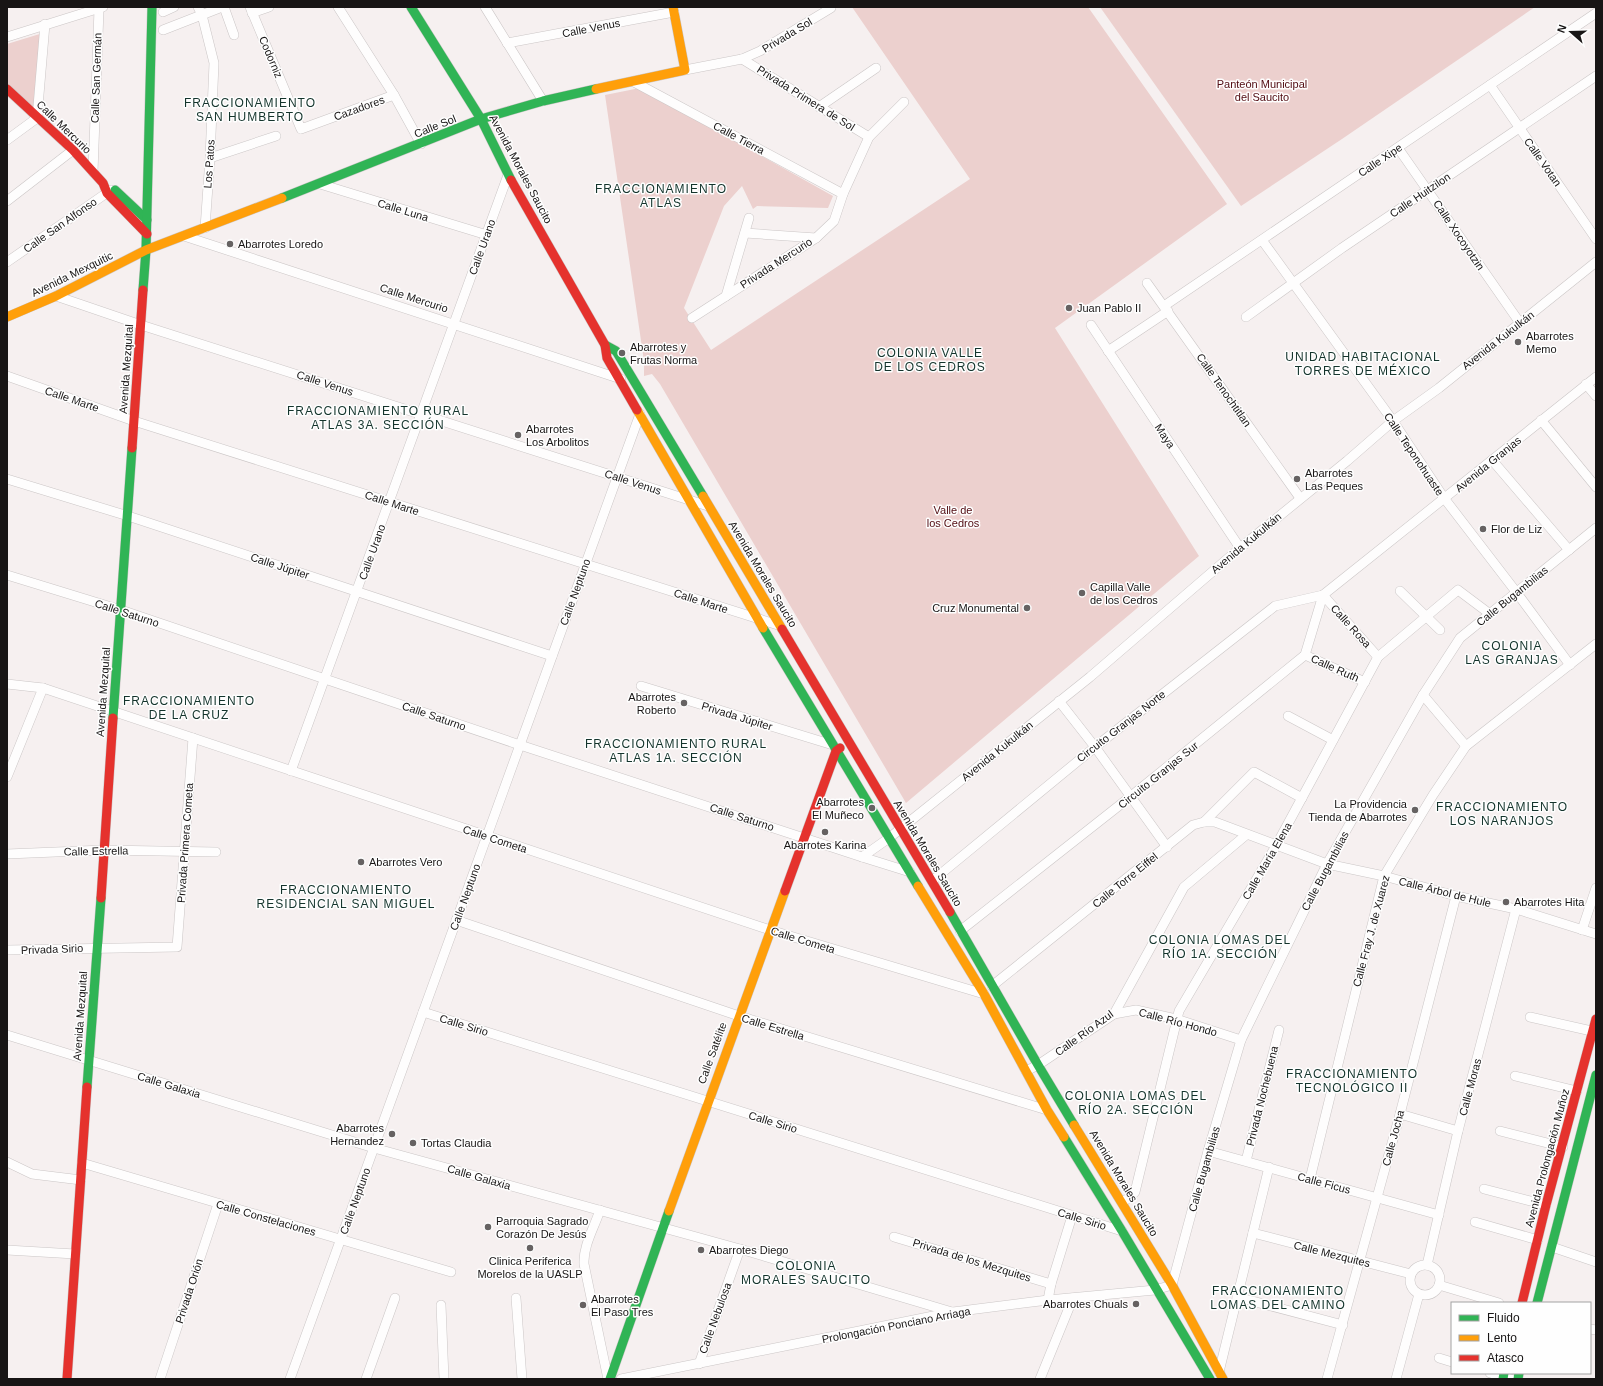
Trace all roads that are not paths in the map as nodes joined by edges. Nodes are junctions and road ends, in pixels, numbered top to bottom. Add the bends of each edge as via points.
1 (152, 7) edge
2 (174, 7) edge
3 (223, 7) edge
4 (269, 7) edge
5 (338, 7) edge
6 (411, 7) edge
7 (485, 7) edge
8 (101, 8) edge
9 (831, 8) dead end
10 (673, 9) edge
11 (251, 10) edge
12 (200, 11) edge
13 (163, 12) dead end
14 (1596, 13) edge
15 (45, 24) junction
16 (163, 30) dead end
17 (234, 35) dead end
18 (7, 38) edge
19 (507, 44) junction
20 (742, 59) junction
21 (876, 68) dead end
22 (685, 70) junction
23 (1596, 76) edge
24 (634, 82) junction
25 (1490, 85) junction
26 (7, 89) edge
27 (394, 95) junction
28 (544, 101) junction
29 (904, 102) dead end
30 (819, 107) junction
31 (37, 118) junction
32 (481, 119) junction
33 (1519, 128) junction
34 (301, 129) joint
35 (276, 136) dead end
36 (869, 137) junction
37 (7, 140) edge
38 (421, 144) junction
39 (1398, 148) junction
40 (73, 150) junction
41 (210, 158) junction
42 (93, 172) junction
43 (508, 175) junction
44 (320, 184) junction
45 (110, 190) junction
46 (1428, 190) junction
47 (843, 194) junction
48 (7, 201) edge
49 (749, 218) dead end
50 (147, 220) junction
51 (205, 228) junction
52 (746, 233) junction
53 (147, 234) junction
54 (487, 235) junction
55 (184, 236) junction
56 (816, 238) junction
57 (1262, 240) junction
58 (1596, 240) edge
59 (146, 250) junction
60 (7, 262) edge
61 (1596, 262) edge
62 (1147, 283) dead end
63 (1293, 284) junction
64 (56, 296) junction
65 (726, 296) junction
66 (1166, 308) junction
67 (7, 317) edge
68 (1246, 317) dead end
69 (692, 318) dead end
70 (1520, 323) junction
71 (454, 324) junction
72 (1091, 324) dead end
73 (141, 325) junction
74 (606, 345) junction
75 (1108, 351) junction
76 (7, 376) edge
77 (1596, 377) edge
78 (619, 378) junction
79 (636, 383) junction
80 (1586, 384) junction
81 (1596, 396) edge
82 (422, 414) junction
83 (640, 414) junction
84 (1541, 420) junction
85 (134, 421) junction
86 (1393, 421) junction
87 (1492, 460) junction
88 (617, 477) junction
89 (7, 479) edge
90 (1596, 487) edge
91 (1300, 498) junction
92 (1444, 498) junction
93 (689, 500) junction
94 (390, 502) junction
95 (708, 506) junction
96 (128, 516) junction
97 (1596, 528) edge
98 (733, 547) junction
99 (1240, 548) junction
100 (1569, 550) junction
101 (720, 555) junction
102 (585, 564) junction
103 (7, 575) edge
104 (1400, 591) dead end
105 (357, 592) junction
106 (1517, 593) junction
107 (1323, 595) junction
108 (121, 610) junction
109 (1490, 614) junction
110 (1425, 618) junction
111 (757, 619) junction
112 (778, 625) junction
113 (1440, 630) dead end
114 (1596, 644) edge
115 (1305, 655) junction
116 (552, 656) junction
117 (1378, 657) junction
118 (1570, 665) junction
119 (326, 679) junction
120 (1365, 682) junction
121 (7, 684) edge
122 (641, 686) dead end
123 (44, 688) junction
124 (1423, 695) junction
125 (1059, 701) junction
126 (114, 712) junction
127 (1288, 716) dead end
128 (192, 738) junction
129 (1333, 740) junction
130 (520, 744) junction
131 (849, 744) junction
132 (1466, 746) junction
133 (1095, 747) junction
134 (834, 748) junction
135 (291, 771) junction
136 (7, 777) edge
137 (1130, 798) junction
138 (1302, 798) junction
139 (1204, 822) junction
140 (900, 829) junction
141 (1246, 835) junction
142 (487, 836) junction
143 (804, 837) junction
144 (889, 838) junction
145 (1277, 844) junction
146 (1167, 847) junction
147 (104, 850) junction
148 (184, 852) junction
149 (216, 852) dead end
150 (7, 854) edge
151 (862, 857) junction
152 (1327, 864) junction
153 (910, 872) junction
154 (1384, 876) junction
155 (932, 881) junction
156 (1596, 888) edge
157 (1456, 896) junction
158 (1516, 909) junction
159 (456, 920) junction
160 (770, 930) junction
161 (1582, 930) junction
162 (960, 931) junction
163 (1596, 934) edge
164 (177, 947) joint
165 (97, 948) junction
166 (7, 950) edge
167 (992, 986) junction
168 (984, 994) junction
169 (423, 1012) junction
170 (1114, 1014) junction
171 (739, 1016) junction
172 (1530, 1017) dead end
173 (1596, 1018) edge
174 (1176, 1019) junction
175 (1279, 1030) dead end
176 (1594, 1032) edge
177 (7, 1036) edge
178 (1241, 1040) junction
179 (90, 1061) junction
180 (1038, 1065) junction
181 (1026, 1071) junction
182 (1596, 1075) edge
183 (1515, 1076) dead end
184 (1577, 1091) junction
185 (1593, 1098) edge
186 (707, 1102) junction
187 (1047, 1110) junction
188 (1400, 1114) junction
189 (1458, 1131) junction
190 (1500, 1131) dead end
191 (1562, 1147) junction
192 (374, 1148) junction
193 (1208, 1151) junction
194 (1246, 1161) junction
195 (7, 1162) edge
196 (82, 1163) junction
197 (1269, 1167) junction
198 (1310, 1179) junction
199 (81, 1180) junction
200 (1484, 1189) dead end
201 (1377, 1197) junction
202 (1122, 1202) junction
203 (218, 1204) junction
204 (1546, 1205) junction
205 (600, 1210) junction
206 (1439, 1215) junction
207 (1072, 1216) junction
208 (1475, 1222) dead end
209 (662, 1228) junction
210 (1122, 1231) junction
211 (1253, 1233) junction
212 (894, 1237) dead end
213 (341, 1240) junction
214 (1538, 1240) junction
215 (1552, 1248) junction
216 (740, 1249) junction
217 (7, 1250) edge
218 (75, 1254) junction
219 (1360, 1261) junction
220 (1596, 1262) edge
221 (1427, 1265) junction
222 (451, 1272) dead end
223 (1411, 1274) junction
224 (1051, 1284) junction
225 (1172, 1285) junction
226 (1439, 1285) junction
227 (1156, 1290) junction
228 (1419, 1294) junction
229 (1237, 1297) junction
230 (395, 1298) dead end
231 (516, 1298) dead end
232 (1073, 1298) junction
233 (1048, 1300) junction
234 (1496, 1302) edge
235 (1522, 1302) edge
236 (1537, 1302) edge
237 (441, 1305) dead end
238 (953, 1312) junction
239 (1343, 1325) junction
240 (1439, 1358) dead end
241 (1451, 1362) edge
242 (699, 1364) junction
243 (1494, 1374) edge
244 (1221, 1376) edge
245 (1505, 1377) edge
246 (66, 1379) edge
247 (160, 1379) edge
248 (290, 1379) edge
249 (366, 1379) edge
250 (444, 1379) edge
251 (522, 1379) edge
252 (609, 1379) edge
253 (621, 1379) edge
254 (1040, 1379) edge
255 (1210, 1379) edge
256 (1327, 1379) edge
257 (1396, 1379) edge

1 - 50 main road, Avenida Mezquital
2 - 13 street
3 - 12 street
3 - 17 street
4 - 11 street
5 - 27 street
6 - 32 main road, Avenida Morales Saucito
7 - 19 street
8 - 15 street
8 - 42 street, Calle San Germán
9 - 20 street, Privada Sol via 760,51
10 - 19 street, Calle Venus
10 - 22 main road
11 - 34 street, Codorniz
12 - 16 street
12 - 41 street, Los Patos via 214,63
14 - 25 street, Calle Xipe
15 - 18 street
15 - 31 street
19 - 28 street
20 - 22 street, Calle Sol
20 - 30 street, Privada Primera de Sol
21 - 30 street
22 - 24 main road, Calle Sol
23 - 33 street, Calle Huitzilon
24 - 28 main road, Calle Sol
24 - 47 street, Calle Tierra
25 - 33 street, Calle Votan
25 - 39 street, Calle Xipe
26 - 31 main road, Calle Mercurio
27 - 34 street, Cazadores
27 - 38 street
28 - 32 main road, Calle Sol
29 - 36 street
30 - 36 street, Privada Primera de Sol
31 - 37 street
31 - 40 main road, Calle Mercurio
32 - 38 main road, Calle Sol
32 - 43 main road, Avenida Morales Saucito
33 - 46 street, Calle Huitzilon
33 - 58 street, Calle Votan
35 - 41 street
36 - 47 street, Privada Mercurio
38 - 44 main road, Calle Sol
39 - 46 street, Calle Xocoyotzin
39 - 57 street, Calle Xipe
40 - 42 main road, Calle Mercurio
40 - 48 street
41 - 51 street, Los Patos
42 - 45 main road, Calle Mercurio
43 - 54 street, Calle Urano
43 - 74 main road, Avenida Morales Saucito
44 - 51 main road, Calle Sol
44 - 54 street, Calle Luna
45 - 50 main road, Calle Mercurio
45 - 53 main road, Calle Mercurio
45 - 60 street, Calle San Alfonso
46 - 63 street, Calle Huitzilon
46 - 70 street, Calle Xocoyotzin
47 - 56 street, Privada Mercurio via 834,221
49 - 52 street
50 - 53 main road, Avenida Mezquital
51 - 55 main road, Calle Sol
52 - 56 street
52 - 65 street
53 - 59 main road, Avenida Mezquital
54 - 71 street, Calle Urano
55 - 59 main road, Calle Sol
55 - 71 street, Calle Mercurio
56 - 65 street, Privada Mercurio
57 - 63 street, Calle Teponohuaste
57 - 66 street, Calle Xipe
59 - 64 main road, Avenida Mexquitic
59 - 73 main road, Avenida Mezquital
61 - 70 street, Avenida Kukulkán
62 - 66 street, Calle Tenochtitlan
63 - 68 street, Calle Huitzilon
63 - 86 street, Calle Teponohuaste
64 - 67 main road, Avenida Mexquitic
64 - 73 street, Calle Venus
65 - 69 street, Privada Mercurio
66 - 75 street, Calle Xipe
66 - 91 street, Calle Tenochtitlan
70 - 86 street, Avenida Kukulkán
71 - 78 street, Calle Mercurio
71 - 82 street, Calle Urano
72 - 75 street, Maya
73 - 82 street, Calle Venus
73 - 85 main road, Avenida Mezquital
74 - 78 main road, Avenida Morales Saucito via 607,358
74 - 79 main road, Avenida Morales Saucito via 616,351
75 - 99 street, Maya
76 - 85 street, Calle Marte
77 - 80 street, Avenida Granjas
78 - 79 street, Calle Mercurio
78 - 83 main road, Avenida Morales Saucito
79 - 95 main road, Avenida Morales Saucito
80 - 81 street
80 - 84 street, Avenida Granjas
82 - 88 street, Calle Venus
82 - 94 street, Calle Urano
83 - 88 street, Calle Neptuno
83 - 93 main road, Avenida Morales Saucito
84 - 87 street, Avenida Granjas
84 - 90 street
85 - 94 street, Calle Marte
85 - 96 main road, Avenida Mezquital
86 - 91 street, Avenida Kukulkán
86 - 92 street, Calle Teponohuaste
87 - 92 street, Avenida Granjas
87 - 100 street
88 - 93 street, Calle Venus
88 - 102 street, Calle Neptuno
89 - 96 street, Calle Júpiter
91 - 99 street, Avenida Kukulkán
92 - 106 street, Calle Teponohuaste
92 - 107 street, Avenida Granjas
93 - 95 street, Calle Venus
93 - 101 main road, Avenida Morales Saucito
94 - 102 street, Calle Marte
94 - 105 street, Calle Urano
95 - 98 main road, Avenida Morales Saucito
96 - 105 street, Calle Júpiter
96 - 108 main road, Avenida Mezquital
97 - 100 street, Calle Bugambilias
98 - 101 main road
98 - 112 main road, Avenida Morales Saucito
99 - 125 street, Avenida Kukulkán
100 - 106 street, Calle Bugambilias
101 - 111 main road, Avenida Morales Saucito
102 - 111 street, Calle Marte
102 - 116 street, Calle Neptuno
103 - 108 street, Calle Saturno
104 - 110 street
105 - 116 street, Calle Júpiter
105 - 119 street, Calle Urano
106 - 109 street, Calle Bugambilias
106 - 118 street, Calle Teponohuaste
107 - 115 street
107 - 117 street, Calle Rosa
107 - 133 street, Circuito Granjas Norte via 1275,606
108 - 119 street, Calle Saturno
108 - 126 main road, Avenida Mezquital
109 - 110 street, Calle María Elena via 1458,590
109 - 124 street, Calle Bugambilias via 1460,638
110 - 113 street
110 - 117 street, Calle María Elena
111 - 112 street, Calle Marte
111 - 134 main road, Avenida Morales Saucito
112 - 131 main road, Avenida Morales Saucito
114 - 118 street, Calle Fray J. de Xuarez
115 - 120 street, Calle Ruth
115 - 137 street, Circuito Granjas Sur
116 - 130 street, Calle Neptuno
117 - 120 street, Calle María Elena
118 - 132 street, Calle Fray J. de Xuarez
119 - 130 street, Calle Saturno
119 - 135 street, Calle Urano
120 - 129 street, Calle María Elena
121 - 123 street, Calle Cometa
122 - 134 street, Privada Júpiter
123 - 126 street, Calle Cometa
123 - 136 street
124 - 132 street
124 - 152 street, Calle Bugambilias
125 - 133 street
125 - 140 street, Avenida Kukulkán
126 - 128 street, Calle Cometa
126 - 147 main road, Avenida Mezquital
127 - 129 street
128 - 135 street, Calle Cometa
128 - 148 street, Privada Primera Cometa
129 - 138 street, Calle María Elena
130 - 142 street, Calle Neptuno
130 - 143 street, Calle Saturno
131 - 134 main road
131 - 140 main road, Avenida Morales Saucito
132 - 154 street, Calle Fray J. de Xuarez
133 - 137 street
133 - 155 street, Circuito Granjas Norte
134 - 143 main road, Calle Satélite
134 - 144 main road, Avenida Morales Saucito
135 - 142 street, Calle Cometa
137 - 146 street
137 - 162 street, Circuito Granjas Sur
138 - 139 street, Calle Torre Eiffel via 1254,772
138 - 145 street, Calle María Elena
139 - 141 street, Calle Árbol de Hule via 1215,822
139 - 146 street, Calle Torre Eiffel via 1193,825
140 - 144 street
140 - 155 main road, Avenida Morales Saucito
141 - 145 street, Calle Árbol de Hule
141 - 170 street, Calle Río Azul via 1184,887
142 - 159 street, Calle Neptuno
142 - 160 street, Calle Cometa
143 - 151 street, Calle Saturno
143 - 160 main road, Calle Satélite
144 - 151 street
144 - 153 main road, Avenida Morales Saucito
145 - 152 street, Calle Árbol de Hule
145 - 174 street, Calle María Elena
146 - 167 street, Calle Torre Eiffel
147 - 148 street, Calle Estrella
147 - 150 street, Calle Estrella
147 - 165 main road, Avenida Mezquital
148 - 149 street, Calle Estrella
148 - 164 street, Privada Primera Cometa
151 - 153 street, Calle Saturno
152 - 154 street, Calle Árbol de Hule
152 - 178 street, Calle Bugambilias
153 - 168 main road, Avenida Morales Saucito
154 - 157 street, Calle Árbol de Hule
154 - 198 street, Calle Fray J. de Xuarez
155 - 162 main road, Avenida Morales Saucito
156 - 161 street
157 - 158 street, Calle Árbol de Hule
157 - 188 street, Calle Jocha
158 - 161 street, Calle Árbol de Hule
158 - 189 street, Calle Moras
159 - 169 street, Calle Neptuno
159 - 171 street, Calle Estrella
160 - 168 street, Calle Cometa
160 - 171 main road, Calle Satélite
161 - 163 street, Calle Árbol de Hule
162 - 167 main road, Avenida Morales Saucito
164 - 165 street, Privada Sirio
165 - 166 street, Privada Sirio
165 - 179 main road, Avenida Mezquital
167 - 180 main road, Avenida Morales Saucito
168 - 181 main road, Avenida Morales Saucito
169 - 186 street, Calle Sirio
169 - 192 street, Calle Neptuno
170 - 174 street, Calle Río Hondo via 1136,1010
170 - 180 street, Calle Río Azul
171 - 186 main road, Calle Satélite
171 - 187 street, Calle Estrella
172 - 176 street
173 - 176 main road, Avenida Prolongación Muñoz
174 - 178 street, Calle Río Hondo
174 - 202 street, Calle María Elena via 1135,1192
175 - 194 street, Privada Nochebuena
176 - 184 main road, Avenida Prolongación Muñoz
177 - 179 street, Calle Galaxia
178 - 193 street, Calle Bugambilias
179 - 192 street, Calle Galaxia
179 - 196 main road, Avenida Mezquital
180 - 181 street, Calle Río Azul
180 - 202 main road, Avenida Morales Saucito
181 - 187 main road, Avenida Morales Saucito
182 - 185 main road
183 - 184 street
184 - 191 main road, Avenida Prolongación Muñoz
185 - 215 main road
186 - 207 street, Calle Sirio
186 - 209 main road, Calle Satélite
187 - 210 main road, Avenida Morales Saucito
188 - 189 street
188 - 201 street, Calle Jocha
189 - 206 street, Calle Moras
190 - 191 street
191 - 204 main road, Avenida Prolongación Muñoz
192 - 205 street, Calle Galaxia
192 - 213 street, Calle Neptuno
193 - 194 street, Calle Ficus
193 - 225 street, Calle Bugambilias
194 - 197 street, Calle Ficus
195 - 199 street via 32,1174
196 - 199 main road, Avenida Mezquital
196 - 203 street, Calle Constelaciones
197 - 198 street, Calle Ficus
197 - 211 street
198 - 201 street, Calle Ficus
199 - 218 main road, Avenida Mezquital
200 - 204 street
201 - 206 street, Calle Ficus
201 - 219 street, Calle Jocha
202 - 225 main road, Avenida Morales Saucito
203 - 213 street, Calle Constelaciones
203 - 247 street, Privada Orión
204 - 214 main road, Avenida Prolongación Muñoz
205 - 209 street, Calle Galaxia
205 - 252 street via 586,1248 584,1264
206 - 221 street, Calle Moras
207 - 210 street, Calle Sirio
207 - 224 street
208 - 214 street
209 - 216 street, Calle Galaxia
209 - 252 main road, Calle Satélite
210 - 227 main road, Avenida Morales Saucito
211 - 219 street, Calle Mezquites
211 - 229 street
212 - 224 street, Privada de los Mezquites
213 - 222 street, Calle Constelaciones
213 - 248 street, Calle Neptuno
214 - 235 main road, Avenida Prolongación Muñoz
215 - 220 street
215 - 236 main road
216 - 238 street, Calle Galaxia
216 - 242 street, Calle Nebulosa
217 - 218 street
218 - 246 main road, Avenida Mezquital
219 - 223 street, Calle Mezquites
219 - 239 street, Calle Jocha
221 - 223 street via 1418,1267
221 - 226 street via 1439,1275
223 - 228 street via 1412,1288
224 - 233 street
225 - 227 street, Prolongación Ponciano Arriaga
225 - 244 main road, Avenida Morales Saucito
226 - 228 street via 1433,1293
226 - 234 street
227 - 232 street, Prolongación Ponciano Arriaga
227 - 255 main road, Avenida Morales Saucito
228 - 257 street
229 - 239 street
229 - 244 street
230 - 249 street
231 - 251 street
232 - 233 street, Prolongación Ponciano Arriaga
232 - 254 street
233 - 238 street, Prolongación Ponciano Arriaga
237 - 250 street
238 - 242 street, Prolongación Ponciano Arriaga
239 - 256 street, Calle Jocha
240 - 241 street
242 - 253 street, Prolongación Ponciano Arriaga
243 - 245 street

